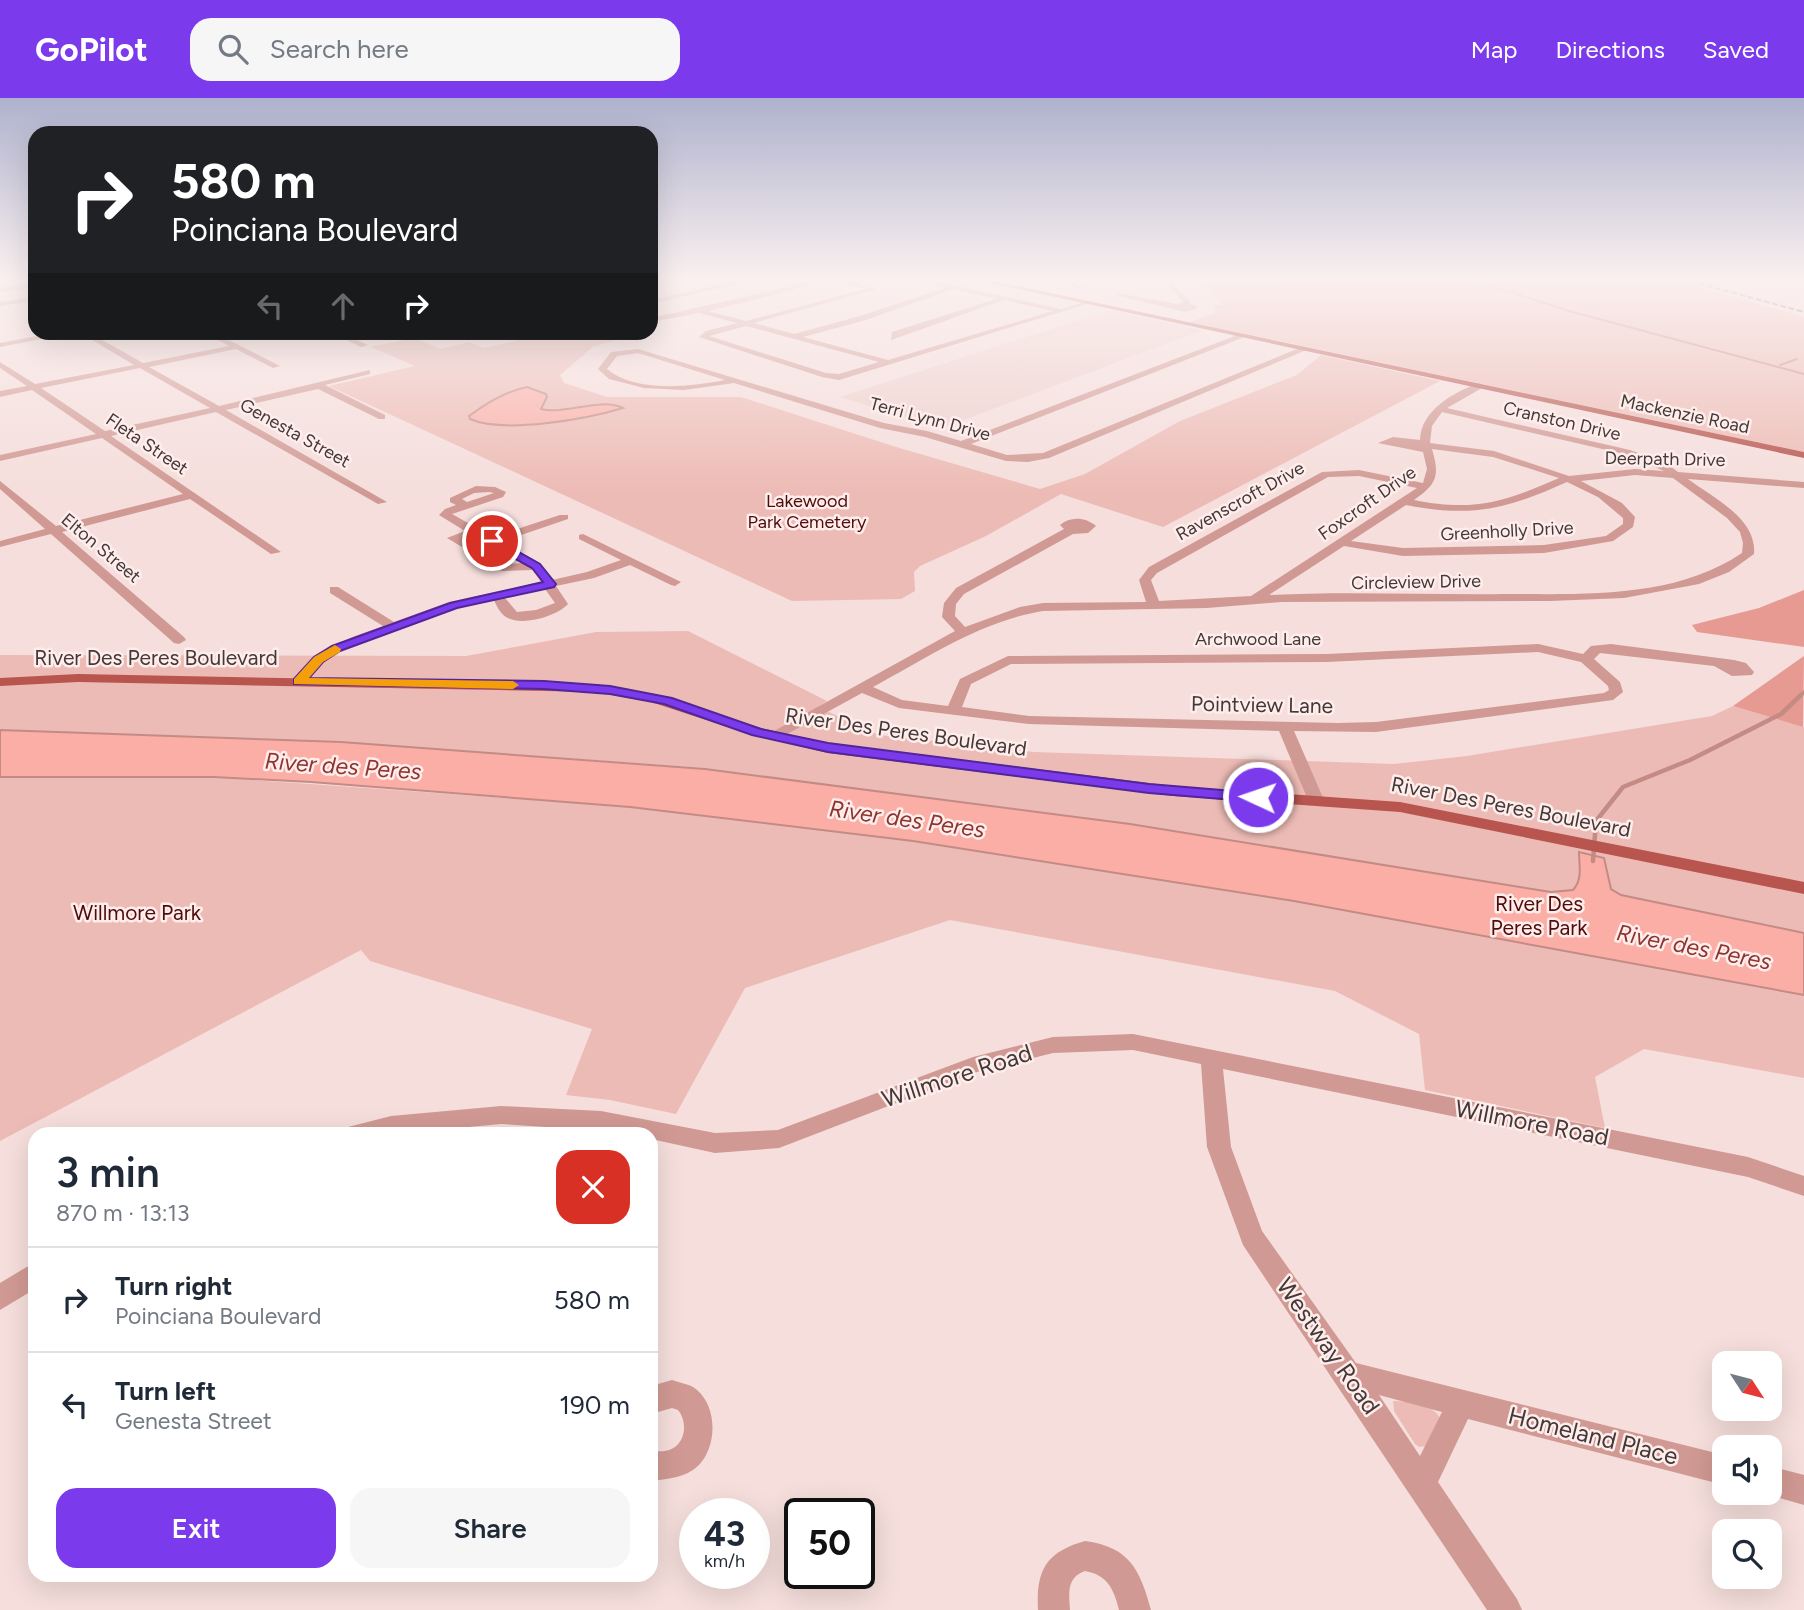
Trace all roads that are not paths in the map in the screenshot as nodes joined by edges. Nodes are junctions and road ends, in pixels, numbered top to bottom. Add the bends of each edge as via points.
1 (116, 352) edge
2 (213, 352) edge
3 (246, 352) edge
4 (624, 352) edge
5 (640, 352) edge
6 (748, 352) edge
7 (847, 352) edge
8 (928, 352) edge
9 (1203, 352) edge
10 (1299, 352) edge
11 (1317, 352) edge
12 (890, 363) junction
13 (0, 365) edge
14 (141, 366) junction
15 (276, 366) dead end
16 (377, 371) dead end
17 (733, 381) junction
18 (319, 386) junction
19 (1479, 386) junction
20 (34, 388) junction
21 (0, 394) edge
22 (217, 409) junction
23 (1440, 409) junction
24 (383, 417) dead end
25 (103, 435) junction
26 (963, 444) junction
27 (1424, 446) junction
28 (1804, 455) edge
29 (0, 458) edge
30 (1674, 473) junction
31 (1566, 479) junction
32 (0, 484) edge
33 (1804, 485) edge
34 (1426, 487) junction
35 (193, 495) junction
36 (1405, 501) junction
37 (382, 502) dead end
38 (465, 505) dead end
39 (564, 517) dead end
40 (1072, 530) dead end
41 (52, 531) junction
42 (474, 532) junction
43 (583, 537) dead end
44 (492, 541) junction
45 (1343, 542) junction
46 (0, 544) edge
47 (275, 552) dead end
48 (632, 560) junction
49 (536, 566) junction
50 (676, 582) dead end
51 (550, 584) junction
52 (334, 590) dead end
53 (497, 595) junction
54 (1254, 599) junction
55 (1154, 604) junction
56 (393, 627) junction
57 (963, 632) junction
58 (179, 640) dead end
59 (1586, 659) junction
60 (1719, 663) dead end
61 (299, 681) junction
62 (0, 682) edge
63 (862, 688) junction
64 (953, 710) junction
65 (1284, 726) junction
66 (774, 736) junction
67 (1316, 800) junction
68 (1804, 888) edge
69 (1211, 1058) junction
70 (383, 1127) edge
71 (632, 1127) edge
72 (658, 1132) edge
73 (1804, 1186) edge
74 (28, 1280) edge
75 (0, 1298) edge
76 (1348, 1374) junction
77 (658, 1397) edge
78 (1461, 1403) junction
79 (658, 1467) edge
80 (1712, 1467) edge
81 (1422, 1484) junction
82 (1782, 1484) edge
83 (1804, 1490) edge
84 (1054, 1610) edge
85 (1135, 1610) edge
86 (1506, 1610) edge

1 - 14 street, Genesta Street
2 - 14 street
3 - 15 street
4 - 17 street, Terri Lynn Drive via 610,356 602,369 606,374 647,387 705,387
5 - 17 street, Terri Lynn Drive
6 - 12 street via 825,375 850,376
7 - 12 street
8 - 12 street
9 - 26 street
10 - 26 street, Terri Lynn Drive via 1039,457 1039,464 1031,467
11 - 19 main road, Mackenzie Road
13 - 20 street, Fleta Street
14 - 20 street
14 - 22 street, Genesta Street
16 - 18 street
17 - 26 street, Terri Lynn Drive via 883,426
18 - 22 street
18 - 24 street
19 - 23 street
19 - 28 main road, Mackenzie Road
20 - 21 street
20 - 25 street, Fleta Street
22 - 25 street
22 - 37 street, Genesta Street
23 - 27 street, Foxcroft Drive via 1426,427
23 - 30 street, Cranston Drive via 1627,452
25 - 29 street
25 - 35 street, Fleta Street
27 - 31 street via 1499,456
27 - 34 street, Foxcroft Drive via 1434,477
30 - 31 street, Deerpath Drive
30 - 33 street, Deerpath Drive
30 - 54 street, Circleview Drive via 1745,531 1748,554 1735,567 1663,588 1607,595
31 - 36 street, Deerpath Drive via 1501,505 1456,509
31 - 45 street, Greenholly Drive via 1613,500 1629,517 1629,526 1609,539 1544,549 1403,552
32 - 41 street, Elton Street
34 - 36 street, Foxcroft Drive
34 - 55 street, Ravenscroft Drive via 1359,473 1313,479 1153,570 1145,580
35 - 41 street
35 - 47 street, Fleta Street
36 - 45 street, Foxcroft Drive
38 - 42 street via 445,515
39 - 44 street
40 - 57 street via 960,591 950,603 948,617
41 - 46 street
41 - 58 street, Elton Street
42 - 44 street
42 - 49 street via 453,538 506,568
43 - 48 street
44 - 49 street
45 - 54 street, Foxcroft Drive
48 - 50 street
48 - 51 street
49 - 51 street
51 - 53 street
51 - 53 street via 561,607 518,617 509,614
52 - 56 street
53 - 56 street
54 - 55 street, Circleview Drive
55 - 57 street, Circleview Drive via 1043,607
56 - 61 street via 318,659
57 - 63 street, Circleview Drive
59 - 60 street via 1596,649 1611,648
59 - 64 street, Archwood Lane via 1538,648 1327,658 1008,660 965,682
59 - 65 street, Pointview Lane via 1615,685 1616,692 1608,697 1376,727
61 - 62 main road, River Des Peres Boulevard via 78,678
61 - 66 main road, River Des Peres Boulevard via 610,690 667,701
63 - 64 street, Pointview Lane via 899,704
63 - 66 street, Circleview Drive
64 - 65 street, Pointview Lane via 1030,720
65 - 67 street
66 - 67 main road, River Des Peres Boulevard via 844,750 1149,789
67 - 68 main road, River Des Peres Boulevard via 1423,810
69 - 72 street, Willmore Road via 1133,1042 1053,1045 973,1065 779,1139 715,1143
69 - 73 street, Willmore Road via 1748,1167
69 - 76 street, Westway Road via 1219,1147 1252,1237
70 - 71 street, Willmore Road via 501,1115
74 - 75 street
76 - 78 street, Homeland Place
76 - 81 street, Westway Road
77 - 79 street via 678,1395 696,1408 701,1426 684,1458
78 - 80 street, Homeland Place
78 - 81 street
81 - 86 street, Westway Road
82 - 83 street
84 - 85 street via 1052,1592 1062,1567 1087,1555 1109,1561 1121,1571 1133,1594

